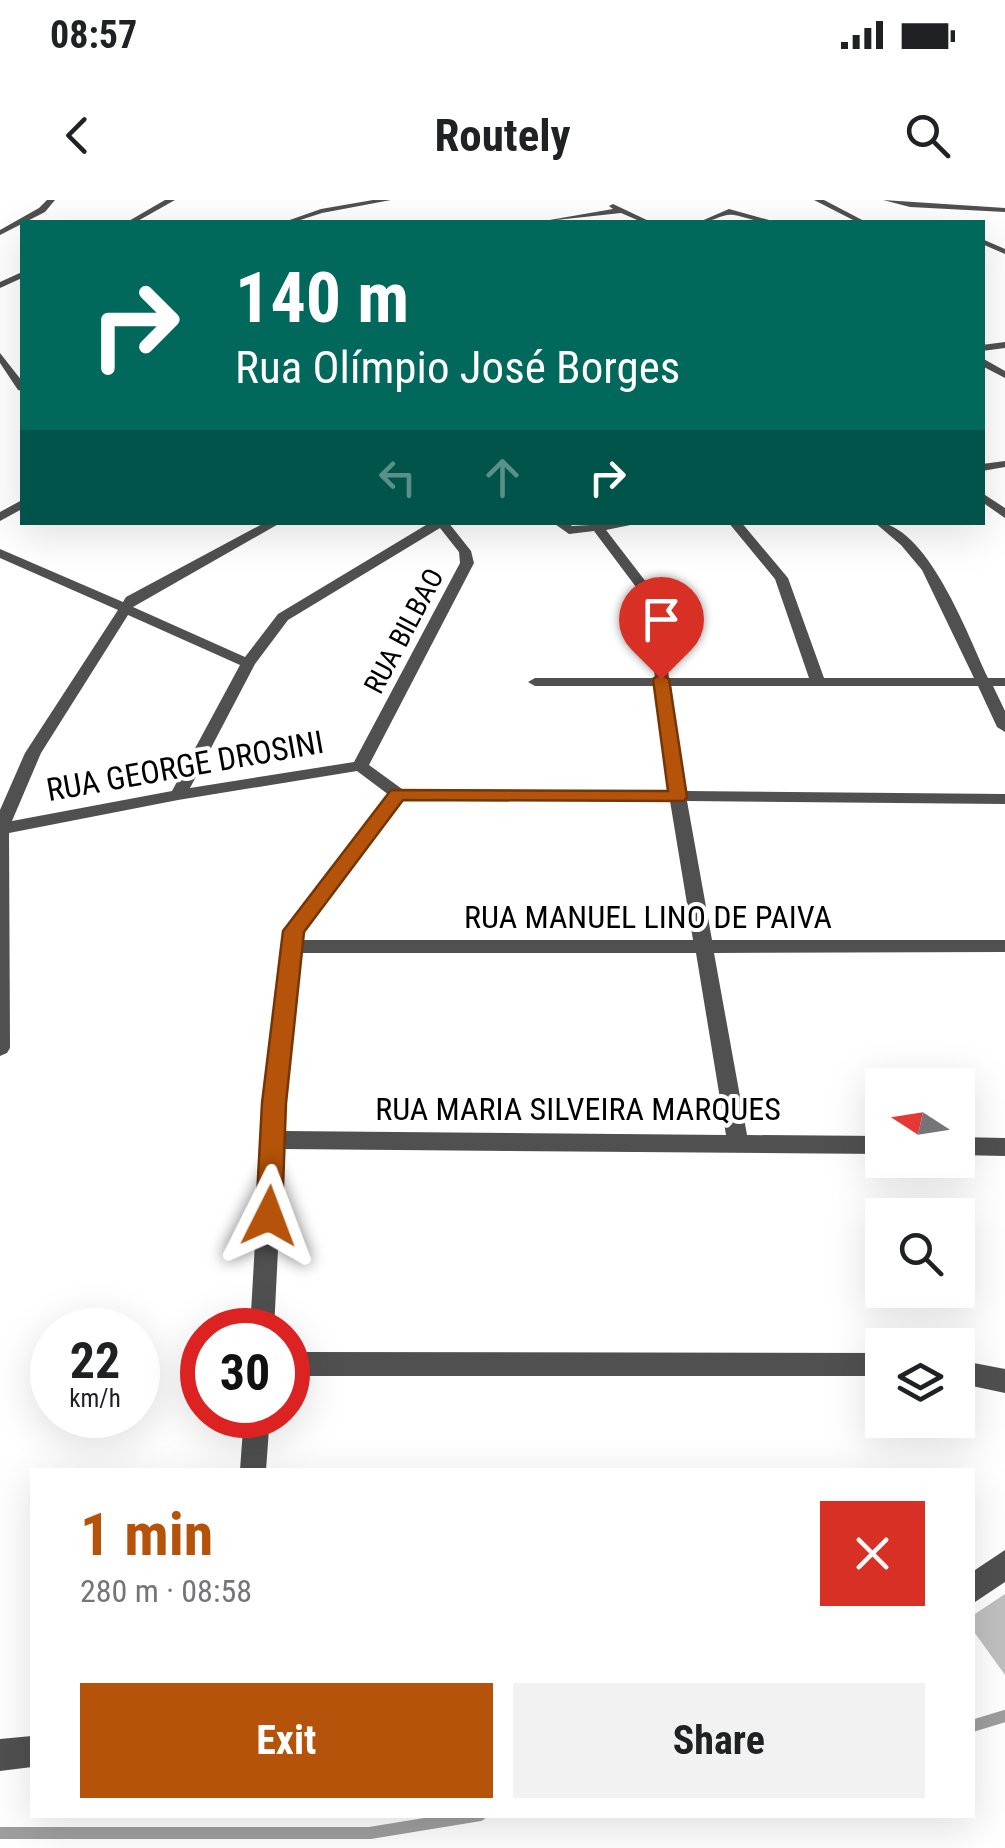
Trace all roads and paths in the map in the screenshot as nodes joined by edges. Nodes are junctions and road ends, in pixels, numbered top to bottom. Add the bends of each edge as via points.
1 (50, 200) edge
2 (168, 200) edge
3 (387, 200) edge
4 (600, 200) edge
5 (818, 200) edge
6 (887, 200) edge
7 (623, 210) junction
8 (1005, 210) edge
9 (23, 220) edge
10 (133, 220) edge
11 (294, 220) edge
12 (556, 220) edge
13 (644, 220) edge
14 (708, 220) edge
15 (759, 220) edge
16 (858, 220) edge
17 (0, 356) edge
18 (19, 387) edge
19 (985, 498) edge
20 (1005, 514) edge
21 (270, 525) edge
22 (436, 525) edge
23 (443, 525) edge
24 (562, 525) edge
25 (619, 525) edge
26 (737, 525) edge
27 (884, 525) edge
28 (598, 528) junction
29 (0, 552) edge
30 (122, 610) junction
31 (248, 663) junction
32 (661, 679) junction
33 (817, 680) junction
34 (534, 682) dead end
35 (982, 682) junction
36 (1005, 682) edge
37 (1005, 727) edge
38 (360, 766) junction
39 (398, 794) junction
40 (178, 795) junction
41 (678, 797) junction
42 (1005, 799) edge
43 (0, 829) edge
44 (290, 946) junction
45 (1005, 946) edge
46 (704, 948) junction
47 (0, 1048) edge
48 (273, 1140) junction
49 (738, 1142) junction
50 (865, 1145) edge
51 (975, 1146) edge
52 (1005, 1147) edge
53 (263, 1308) edge
54 (310, 1364) edge
55 (865, 1365) edge
56 (975, 1375) edge
57 (1005, 1381) edge
58 (255, 1438) edge
59 (253, 1468) edge
60 (1005, 1564) edge
61 (975, 1588) edge
62 (30, 1752) edge
63 (0, 1756) edge

1 - 9 street
2 - 10 street
3 - 11 street
4 - 7 street
5 - 16 street
6 - 8 street
7 - 12 street
7 - 13 street
14 - 15 street via 730,211
17 - 18 street
19 - 20 street
21 - 30 street
22 - 31 street via 298,606
23 - 38 street, RUA BILBAO via 468,563
24 - 28 street
25 - 28 street
26 - 33 street via 781,578
27 - 35 street via 928,569
28 - 32 street via 646,591
29 - 30 street
30 - 31 street
30 - 43 street via 33,753
31 - 40 street
32 - 33 street
32 - 34 street
32 - 41 street
33 - 35 street
35 - 36 street
35 - 37 street
38 - 39 street
38 - 40 street, RUA GEORGE DROSINI
39 - 41 street
39 - 44 street via 294,931
40 - 43 street, RUA GEORGE DROSINI
41 - 42 street
41 - 46 street
43 - 47 street
44 - 46 street, RUA MANUEL LINO DE PAIVA
44 - 48 street
45 - 46 street, RUA MANUEL LINO DE PAIVA
46 - 49 street
48 - 49 street, RUA MARIA SILVEIRA MARQUES
48 - 53 street
49 - 50 street, RUA MARIA SILVEIRA MARQUES
51 - 52 street
54 - 55 street
56 - 57 street
58 - 59 street
60 - 61 street
62 - 63 street

